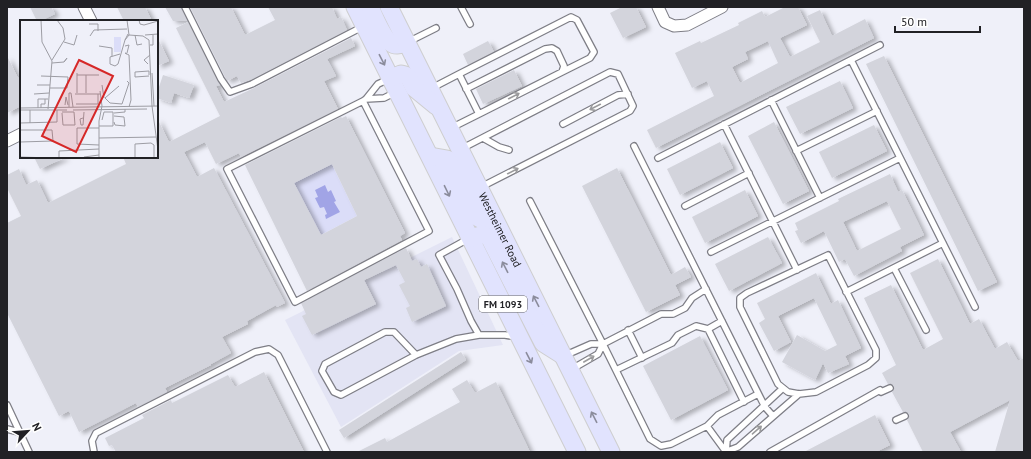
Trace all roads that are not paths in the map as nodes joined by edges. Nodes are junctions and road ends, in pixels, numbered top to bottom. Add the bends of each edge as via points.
1 (84, 7) edge
2 (185, 7) edge
3 (355, 7) edge
4 (370, 7) edge
5 (389, 7) edge
6 (461, 7) edge
7 (658, 7) edge
8 (722, 7) edge
9 (90, 20) edge
10 (470, 24) dead end
11 (364, 25) junction
12 (436, 28) dead end
13 (407, 43) junction
14 (880, 45) dead end
15 (851, 60) junction
16 (562, 72) junction
17 (459, 74) junction
18 (394, 85) junction
19 (430, 89) junction
20 (466, 89) junction
21 (628, 94) junction
22 (364, 100) junction
23 (771, 100) junction
24 (438, 107) junction
25 (877, 111) junction
26 (479, 114) junction
27 (563, 124) dead end
28 (724, 124) junction
29 (449, 129) junction
30 (20, 134) edge
31 (483, 138) junction
32 (7, 141) edge
33 (634, 146) dead end
34 (460, 150) junction
35 (509, 150) dead end
36 (796, 151) junction
37 (430, 156) junction
38 (658, 158) dead end
39 (900, 158) junction
40 (748, 173) junction
41 (479, 188) junction
42 (820, 198) junction
43 (530, 201) dead end
44 (685, 206) dead end
45 (494, 219) junction
46 (772, 222) junction
47 (470, 238) junction
48 (943, 243) junction
49 (711, 252) dead end
50 (894, 268) junction
51 (796, 270) junction
52 (706, 289) junction
53 (846, 292) junction
54 (975, 307) dead end
55 (722, 321) junction
56 (708, 329) junction
57 (628, 330) junction
58 (926, 330) dead end
59 (480, 335) junction
60 (519, 337) junction
61 (603, 344) junction
62 (416, 355) junction
63 (642, 358) junction
64 (567, 363) junction
65 (616, 370) junction
66 (783, 388) junction
67 (890, 388) dead end
68 (758, 394) junction
69 (799, 394) junction
70 (744, 402) junction
71 (7, 406) edge
72 (765, 407) junction
73 (773, 416) junction
74 (905, 416) dead end
75 (896, 420) dead end
76 (707, 426) junction
77 (7, 429) edge
78 (20, 432) junction
79 (30, 452) edge
80 (94, 452) edge
81 (327, 452) edge
82 (577, 452) edge
83 (612, 452) edge
84 (726, 452) edge
85 (770, 452) edge

1 - 9 street
2 - 11 lane via 230,92 252,84
3 - 11 main road, FM 1093
4 - 13 main road via 391,44
5 - 13 main road, Westheimer Road / FM 1093
6 - 10 lane
7 - 8 street via 665,22 674,26 687,25
11 -> 18 main road, FM 1093
12 - 13 lane
13 - 19 main road, Westheimer Road / FM 1093
14 - 15 lane
15 - 23 lane
15 - 25 lane
16 - 17 lane via 590,58 594,52 577,20 571,17
16 - 20 lane via 564,66 557,51 552,48 545,49
26 -> 16 lane
17 - 19 lane
17 - 20 lane
18 - 22 lane via 384,98
18 - 22 lane via 378,84
18 - 24 main road via 401,74 405,75 414,88
18 - 37 main road, FM 1093
19 - 24 main road, Westheimer Road / FM 1093
20 - 26 lane
21 -> 27 lane via 618,95
21 - 31 lane via 618,74 610,72
41 -> 21 lane via 630,111 633,106
22 - 22 lane via 227,169 295,302 429,231
23 - 28 lane
23 - 36 lane
24 - 29 main road, Westheimer Road / FM 1093
25 - 36 lane
25 - 39 lane
26 - 29 lane
28 - 38 lane
28 - 40 lane
29 - 34 main road, Westheimer Road / FM 1093
30 - 32 street
31 - 34 lane
31 - 35 lane
33 - 52 lane
34 - 41 main road, Westheimer Road / FM 1093
36 - 42 lane
37 - 45 main road via 447,159 477,217 484,221
37 -> 47 main road, FM 1093
39 - 42 lane
39 - 48 lane
40 - 44 lane
40 - 46 lane
41 - 45 main road, Westheimer Road / FM 1093
42 - 46 lane
43 - 61 lane
64 -> 45 main road, Westheimer Road / FM 1093
46 - 49 lane
46 - 51 lane
47 - 59 lane via 439,255
47 - 60 main road, FM 1093
64 -> 47 main road via 543,343 487,235
48 - 50 lane
48 - 54 lane
50 - 53 lane
50 - 58 lane
51 - 53 lane via 828,255
51 - 66 lane via 740,298 740,307 778,384
52 - 55 lane
52 - 57 lane via 692,298 679,312 661,314
53 - 69 lane via 876,350 876,358 816,392
55 - 56 lane
55 - 68 lane
56 - 63 lane via 696,326 678,335 672,343
56 - 70 lane
57 - 61 lane
57 - 63 lane
59 - 60 lane
59 - 62 lane via 456,339
60 -> 82 main road, FM 1093
61 - 64 lane via 591,344
64 -> 61 lane via 598,354
61 - 65 lane
62 - 62 lane via 341,395 334,392 322,371 325,364 385,332 394,332
63 - 65 lane
83 -> 64 main road, Westheimer Road / FM 1093
65 - 76 lane via 650,439 661,446 671,444
66 - 69 lane
66 - 72 lane
67 - 85 lane via 880,391
68 - 70 lane
68 - 72 lane
69 - 73 lane
70 - 76 lane via 718,415
71 - 78 lane
72 - 73 lane
72 - 84 lane via 727,440
84 -> 73 lane via 738,447
74 - 75 lane
76 - 84 lane
77 - 78 lane
78 - 79 lane
80 - 81 lane via 92,441 96,433 255,352 269,349 278,355

